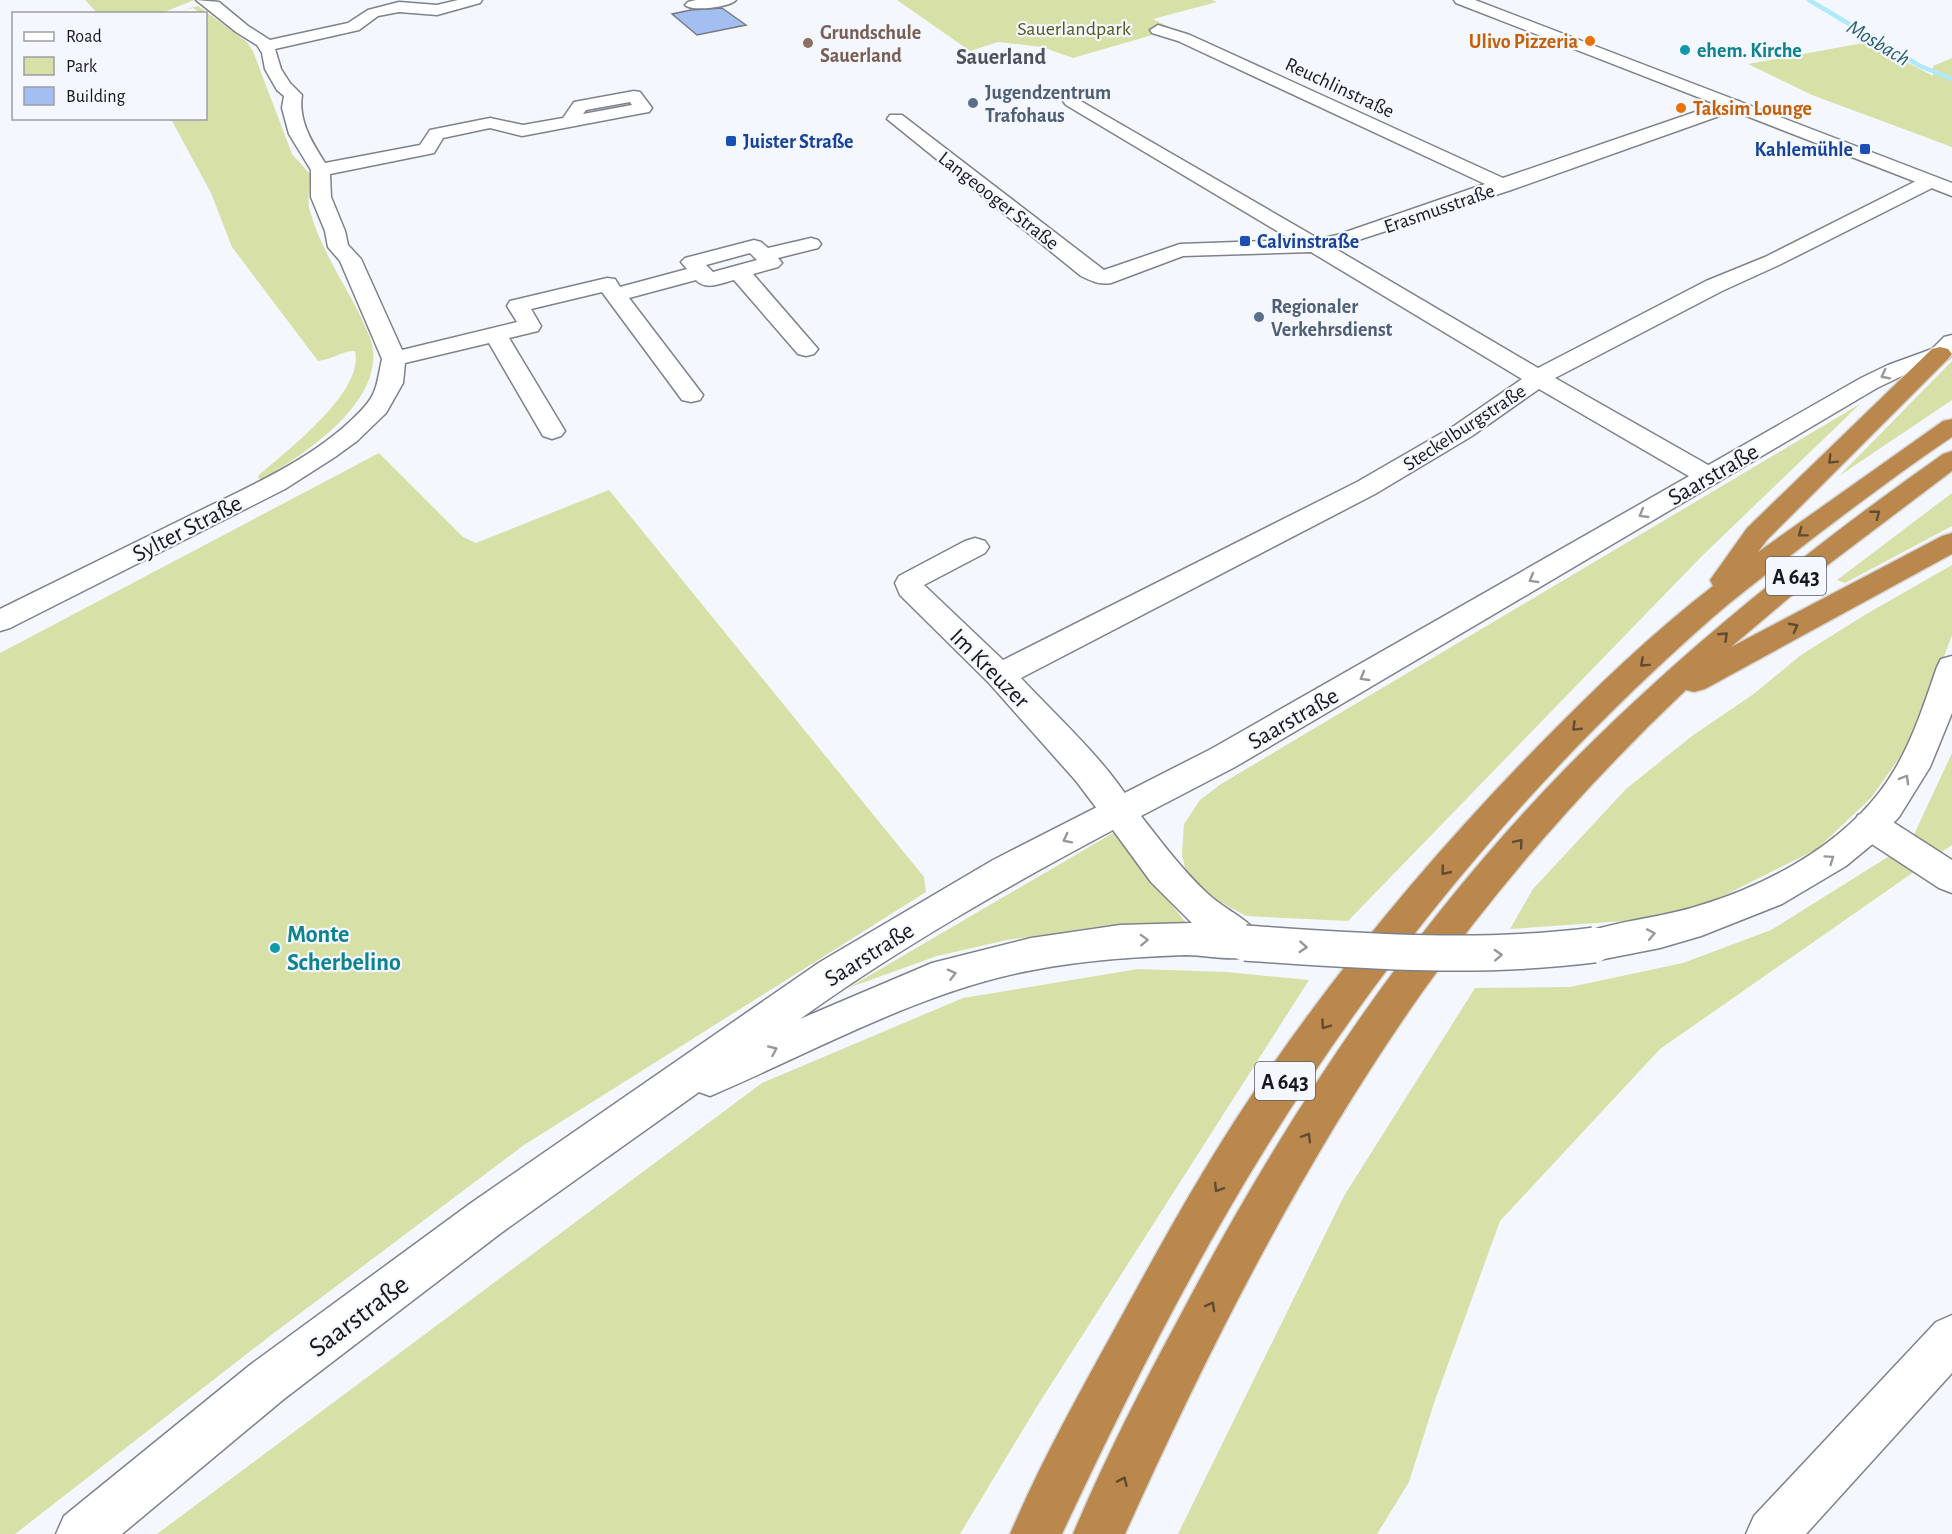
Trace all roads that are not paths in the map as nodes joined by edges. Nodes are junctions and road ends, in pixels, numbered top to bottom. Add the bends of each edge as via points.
1 (475, 0) edge
2 (729, 0) edge
3 (1461, 0) edge
4 (210, 2) edge
5 (693, 5) dead end
6 (1158, 30) dead end
7 (266, 46) junction
8 (1072, 100) dead end
9 (1732, 105) junction
10 (896, 119) dead end
11 (569, 122) dead end
12 (320, 170) junction
13 (1929, 182) junction
14 (1504, 186) junction
15 (1952, 190) edge
16 (811, 244) dead end
17 (1316, 246) junction
18 (763, 255) junction
19 (701, 272) junction
20 (739, 272) junction
21 (1103, 278) joint
22 (610, 302) junction
23 (552, 320) dead end
24 (530, 326) junction
25 (495, 334) junction
26 (1946, 348) edge
27 (806, 349) dead end
28 (392, 367) junction
29 (1539, 379) junction
30 (691, 395) dead end
31 (1952, 426) edge
32 (552, 431) dead end
33 (1952, 459) edge
34 (1708, 476) junction
35 (1952, 542) edge
36 (975, 547) dead end
37 (1701, 611) junction
38 (0, 621) edge
39 (1952, 667) edge
40 (1000, 675) junction
41 (1650, 704) junction
42 (1223, 758) junction
43 (1119, 812) junction
44 (1870, 825) junction
45 (1156, 861) junction
46 (1952, 878) edge
47 (1245, 943) junction
48 (642, 1107) junction
49 (1952, 1338) edge
50 (82, 1534) edge
51 (1036, 1534) edge
52 (1099, 1534) edge
53 (1772, 1534) edge

1 - 7 street via 437,10 399,7 373,13 353,27
2 - 5 street
3 - 9 street
4 - 7 street
6 - 14 street, Reuchlinstraße via 1184,38
7 - 12 street via 298,134
8 - 17 street
9 - 13 street
9 - 14 street, Erasmusstraße
10 - 21 street, Langeooger Straße
11 - 12 street via 522,131 490,123 436,134 427,149
12 - 28 street via 321,197 338,247 350,259
13 - 15 street
13 - 29 street, Steckelburgstraße via 1714,286
14 - 17 street, Erasmusstraße
16 - 18 street
17 - 21 street, Erasmusstraße via 1180,250
17 - 29 street
18 - 19 street via 754,246 693,262
18 - 20 street via 771,263
19 - 20 street via 708,280
19 - 22 street
20 - 27 street
22 - 24 street via 607,284 518,306
22 - 30 street
23 - 24 street
24 - 25 street
25 - 28 street
25 - 32 street
26 -> 34 street, Saarstraße via 1869,383
26 -> 37 highway via 1757,534
28 - 38 street, Sylter Straße via 392,383 377,408 326,453 276,483
29 - 34 street
29 - 40 street, Steckelburgstraße via 1463,431 1366,488
31 -> 37 highway, A 643 via 1870,482
41 -> 33 highway, A 643 via 1813,562
34 -> 42 street, Saarstraße
41 -> 35 highway
36 - 40 street, Im Kreuzer via 909,583 913,593
37 -> 51 highway, A 643 via 1618,686 1510,795 1394,933 1332,1015 1273,1100 1207,1208 1149,1310
44 -> 39 street, Saarstraße via 1905,782
40 - 43 street, Im Kreuzer
52 -> 41 highway, A 643 via 1203,1320 1340,1083 1403,989 1465,907 1532,828
42 - 43 street, Saarstraße
42 - 45 street via 1180,791 1165,808 1156,828
43 - 45 street, Im Kreuzer
43 -> 48 street, Saarstraße via 1006,870 832,974
44 - 46 street
47 -> 44 street, Saarstraße, bridge via 1473,956 1543,953 1594,945 1671,930 1776,890 1827,861
45 - 47 street, Im Kreuzer via 1196,906
48 -> 47 street, Saarstraße via 943,977 1031,954 1120,941 1197,939
48 - 50 street, Saarstraße via 267,1382
49 - 53 street

